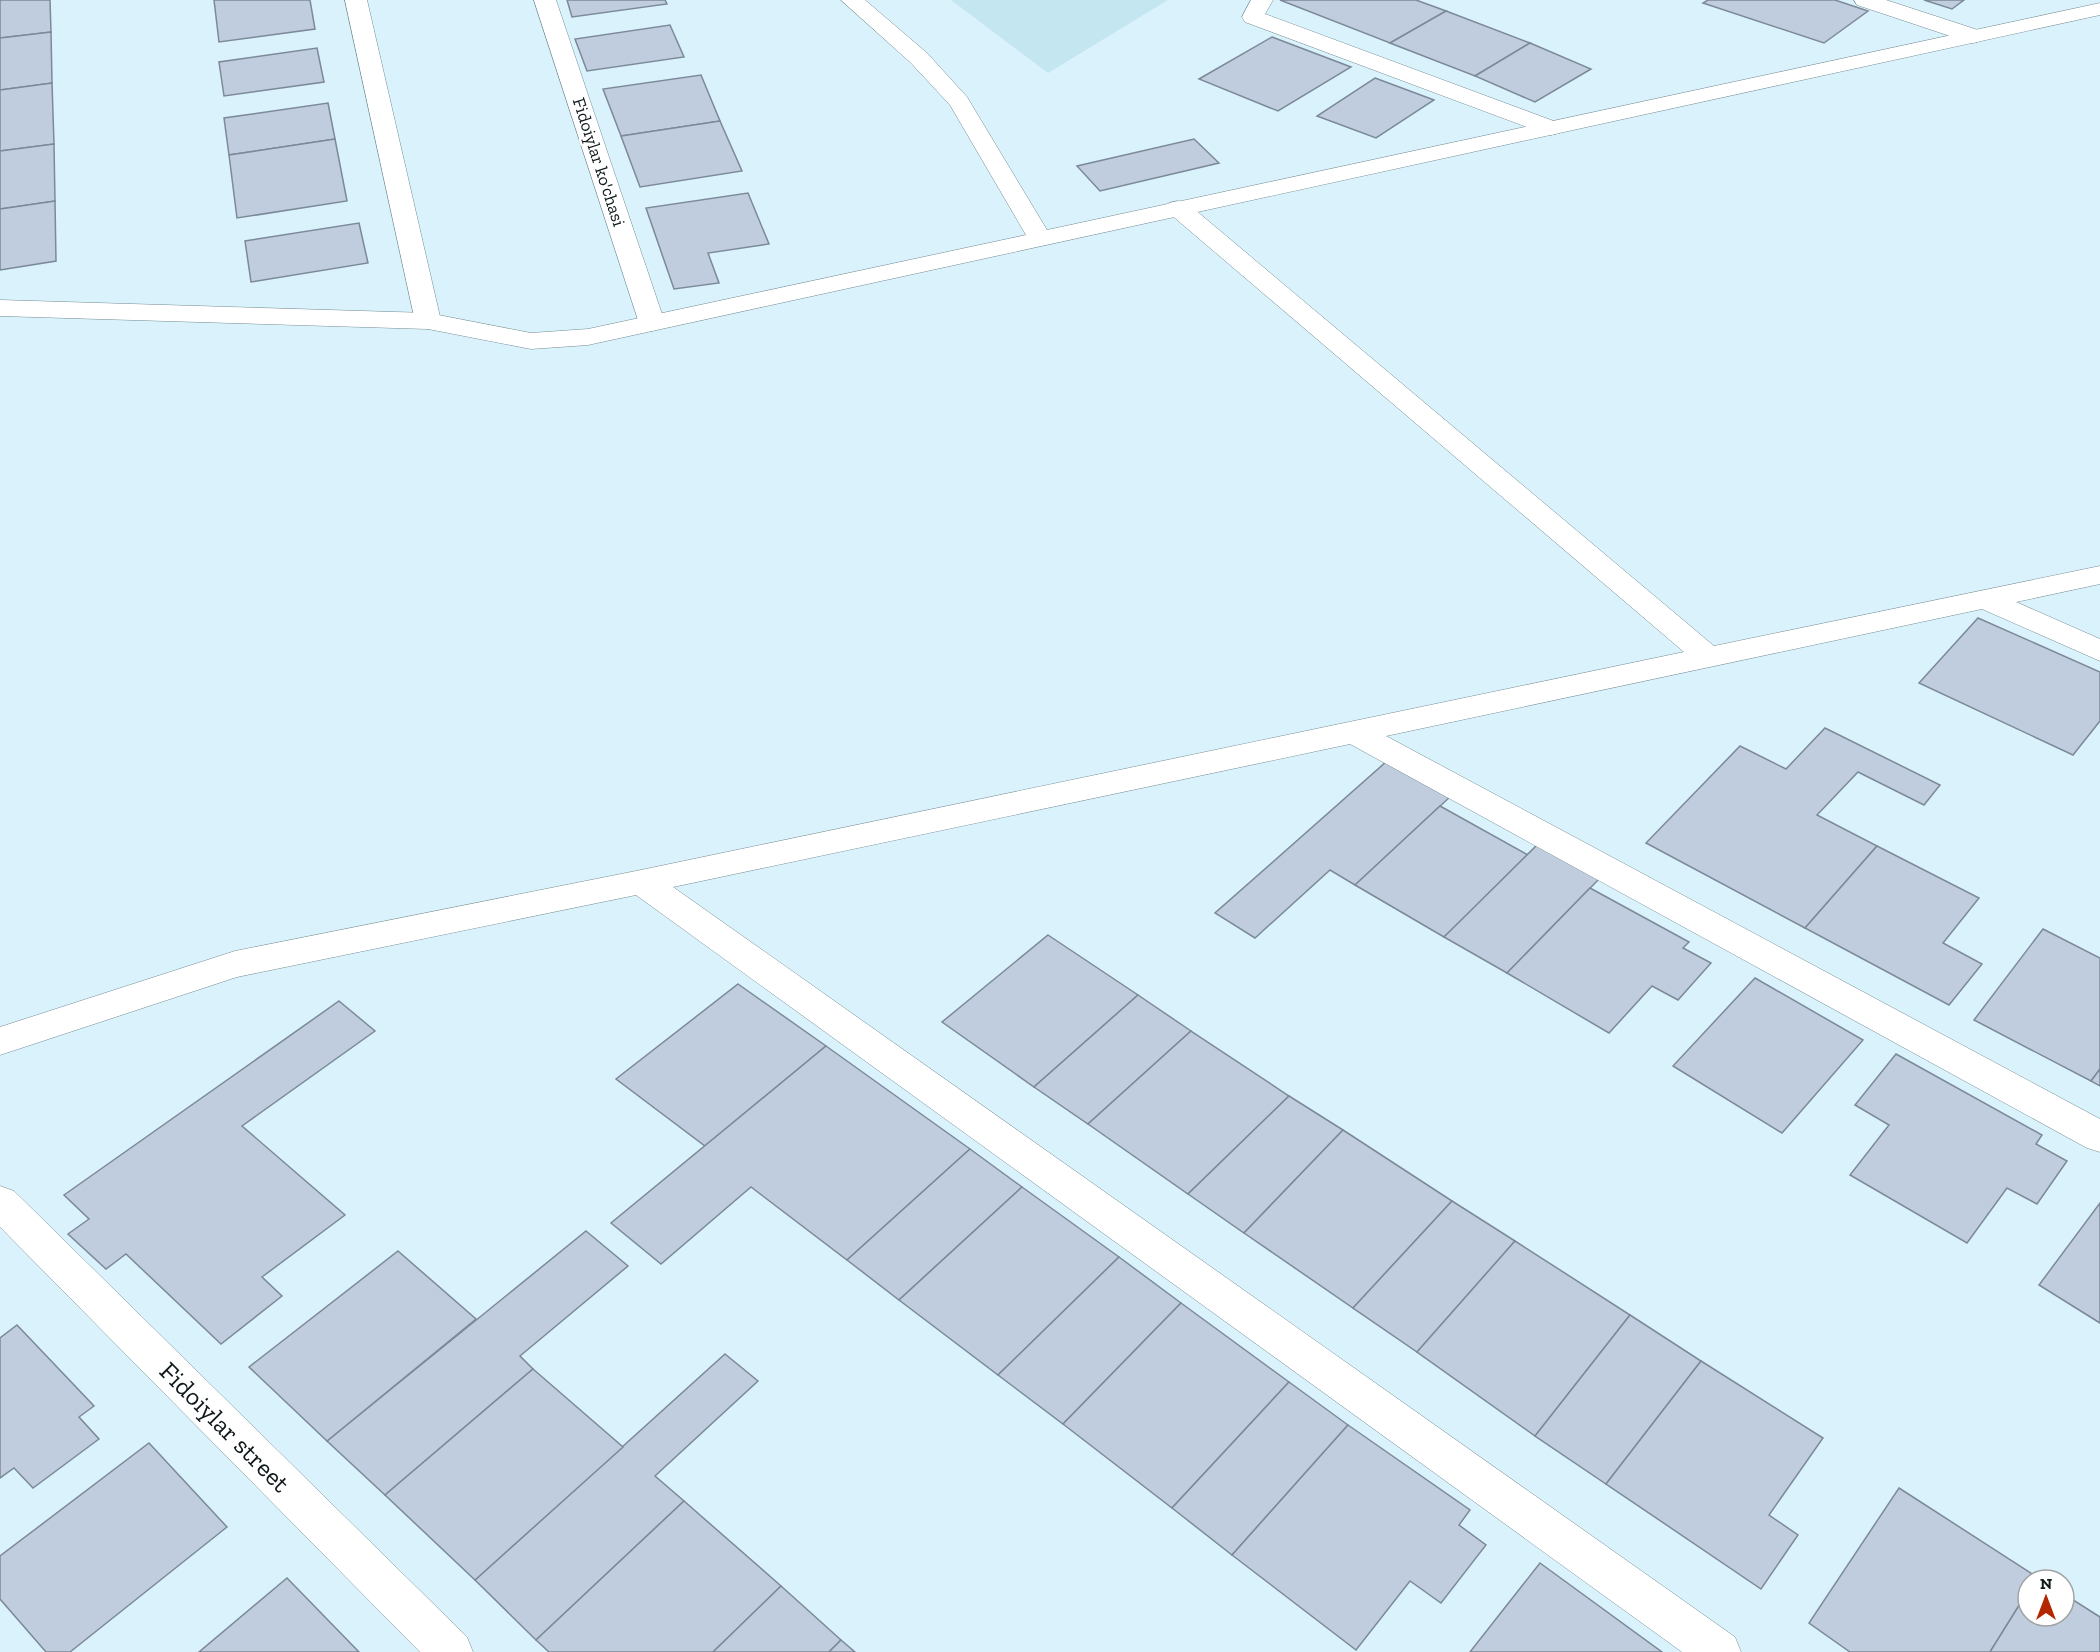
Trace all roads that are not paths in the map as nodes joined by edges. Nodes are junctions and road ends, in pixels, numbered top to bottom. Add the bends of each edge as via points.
1 (356, 0) edge
2 (545, 0) edge
3 (852, 0) edge
4 (1262, 0) edge
5 (1865, 0) edge
6 (2100, 9) edge
7 (1973, 36) junction
8 (1551, 129) junction
9 (1178, 208) junction
10 (1040, 238) junction
11 (0, 308) edge
12 (428, 321) junction
13 (652, 323) junction
14 (2100, 575) edge
15 (1984, 599) junction
16 (2100, 651) edge
17 (1708, 657) junction
18 (1354, 732) junction
19 (641, 882) junction
20 (0, 1041) edge
21 (2100, 1137) edge
22 (0, 1202) edge
23 (451, 1652) edge
24 (1719, 1652) edge

1 - 12 street
2 - 13 street, Fidoiylar ko'chasi
3 - 10 street via 919,58 959,102
4 - 8 street via 1253,17
5 - 7 street
6 - 7 street
7 - 8 street
8 - 9 street
9 - 10 street
9 - 17 street
10 - 13 street
11 - 12 street
12 - 13 street via 531,341 588,337
14 - 15 street
15 - 16 street
15 - 17 street
17 - 18 street
18 - 19 street
18 - 21 street
19 - 20 street via 235,964
19 - 24 street
22 - 23 street, Fidoiylar street

